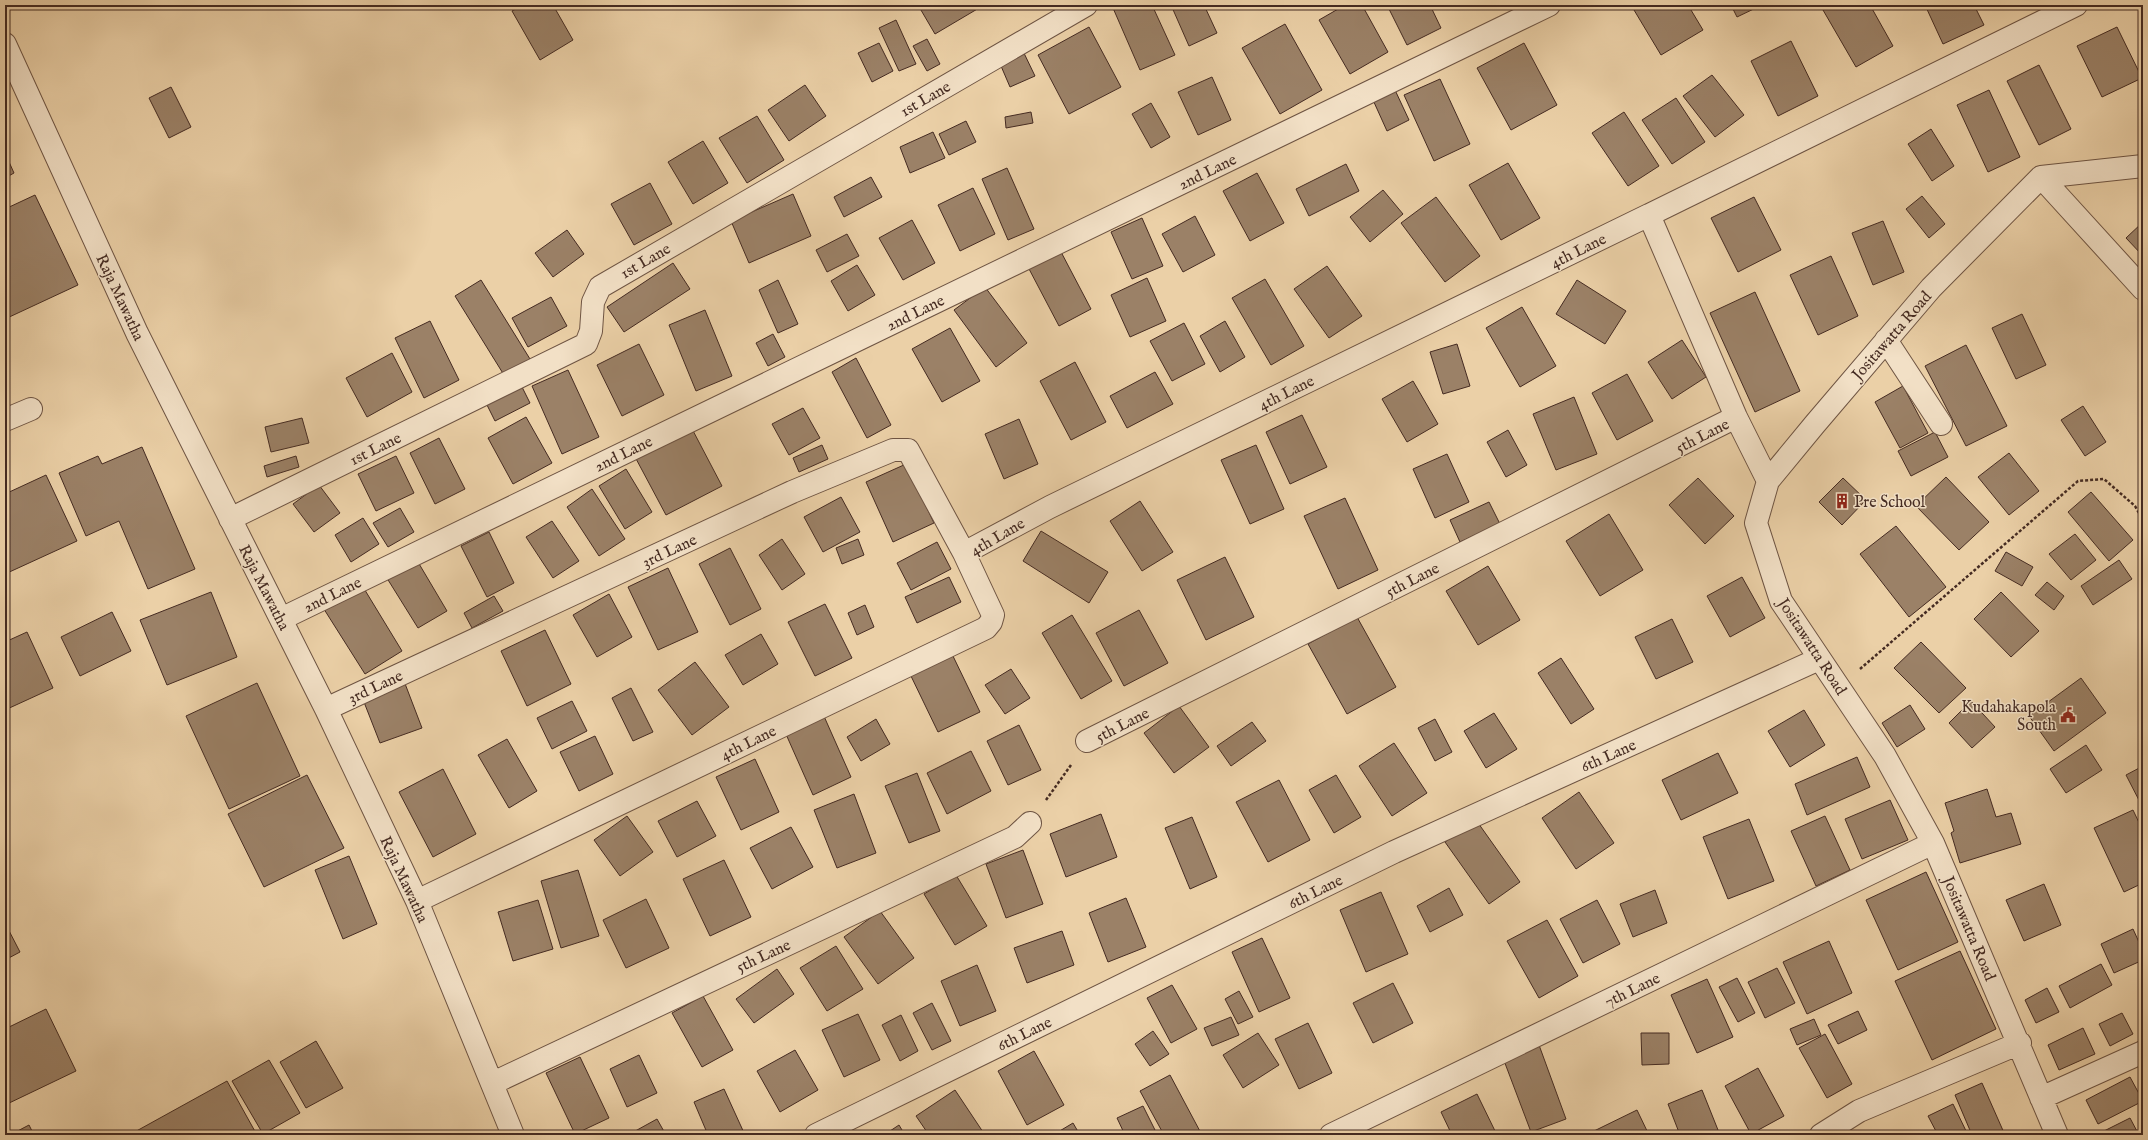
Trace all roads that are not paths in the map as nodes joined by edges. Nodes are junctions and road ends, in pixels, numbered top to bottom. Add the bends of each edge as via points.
1 (1086, 5) edge
2 (1549, 5) edge
3 (2076, 5) edge
4 (5, 44) edge
5 (2143, 166) edge
6 (2041, 177) junction
7 (1649, 215) junction
8 (2143, 289) edge
9 (1886, 340) junction
10 (31, 409) dead end
11 (1736, 417) junction
12 (5, 420) edge
13 (1941, 424) dead end
14 (1768, 482) junction
15 (230, 519) junction
16 (964, 553) junction
17 (281, 619) junction
18 (1819, 659) junction
19 (326, 709) junction
20 (1087, 741) road end
21 (1030, 823) road end
22 (1933, 843) junction
23 (417, 901) junction
24 (2020, 1043) junction
25 (2143, 1052) edge
26 (493, 1083) junction
27 (2041, 1098) junction
28 (513, 1135) edge
29 (816, 1135) edge
30 (1331, 1135) edge
31 (1820, 1135) edge
32 (2057, 1135) edge

1 - 15 street, 1st Lane via 600,287 593,302 591,331 586,344
2 - 17 street, 2nd Lane
3 - 7 street, 4th Lane
4 - 15 street, Raja Mawatha via 137,333
5 - 6 street
6 - 8 street
6 - 9 street, Jositawatta Road via 1931,288
7 - 11 street
7 - 16 street, 4th Lane via 1050,507
9 - 13 street
9 - 14 street, Jositawatta Road
10 - 12 street
11 - 14 street
11 - 20 street, 5th Lane
14 - 18 street, Jositawatta Road via 1756,523 1781,601
15 - 17 street, Raja Mawatha
16 - 19 street, 3rd Lane via 908,450 893,450 792,492
16 - 23 street, 4th Lane via 993,615 986,628
17 - 19 street, Raja Mawatha
18 - 22 street, Jositawatta Road via 1885,756
18 - 29 street, 6th Lane via 1394,852
19 - 23 street, Raja Mawatha
21 - 26 street, 5th Lane via 1015,837
22 - 24 street, Jositawatta Road
22 - 30 street, 7th Lane
23 - 26 street, Raja Mawatha
24 - 27 street, Jositawatta Road
24 - 31 street via 1859,1111
25 - 27 street
26 - 28 street, Raja Mawatha
27 - 32 street, Jositawatta Road

